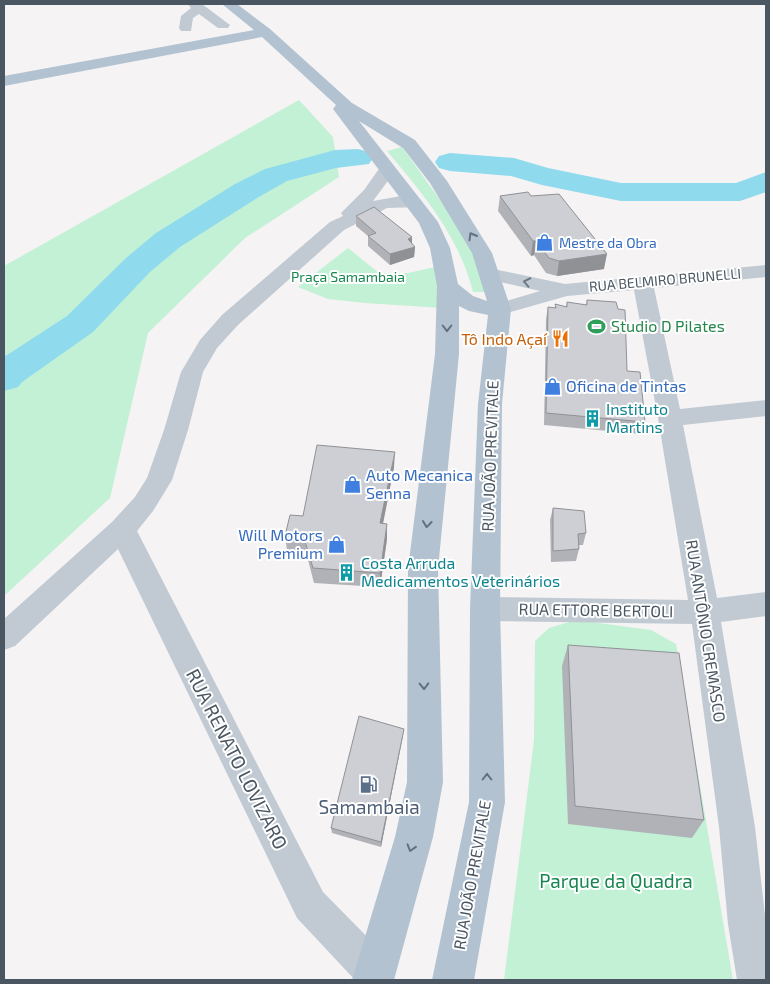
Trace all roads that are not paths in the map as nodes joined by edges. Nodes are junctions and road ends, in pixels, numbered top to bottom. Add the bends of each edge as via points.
1 (230, 4) edge
2 (197, 6) edge
3 (223, 25) dead end
4 (186, 28) dead end
5 (265, 32) junction
6 (4, 81) edge
7 (327, 89) junction
8 (409, 144) junction
9 (379, 159) junction
10 (414, 203) junction
11 (338, 226) junction
12 (766, 271) edge
13 (490, 274) junction
14 (643, 284) junction
15 (448, 286) junction
16 (565, 290) junction
17 (500, 309) junction
18 (766, 408) edge
19 (670, 418) junction
20 (122, 529) junction
21 (766, 604) edge
22 (485, 609) junction
23 (705, 612) junction
24 (4, 638) edge
25 (757, 923) edge
26 (373, 976) edge
27 (454, 980) edge
28 (757, 980) edge

1 - 5 main road, RUA JOÃO PREVITALE
2 - 3 street
2 - 4 street via 187,16
5 - 6 main road
5 - 7 main road, RUA JOÃO PREVITALE
7 - 8 main road, RUA JOÃO PREVITALE via 346,106
7 - 9 main road, RUA JOÃO PREVITALE
8 - 9 main road via 387,141
13 -> 8 main road, RUA JOÃO PREVITALE via 482,253 438,181
9 - 10 main road, RUA JOÃO PREVITALE
9 - 11 street via 370,194
10 - 11 street via 382,203
10 - 15 main road, RUA JOÃO PREVITALE via 428,222 440,248
11 - 20 street via 230,320 208,345 192,372 159,480
12 - 14 street, RUA BELMIRO BRUNELLI
16 -> 13 street, RUA BELMIRO BRUNELLI
13 - 17 main road, RUA JOÃO PREVITALE
14 - 16 street, RUA BELMIRO BRUNELLI
14 - 19 street, RUA ANTÔNIO CREMASCO
15 - 17 main road via 471,306
15 -> 26 main road, RUA JOÃO PREVITALE via 447,354 423,569 425,782 414,838
16 - 17 street, RUA BELMIRO BRUNELLI
17 - 22 main road, RUA JOÃO PREVITALE via 490,404
18 - 19 street
19 - 23 street, RUA ANTÔNIO CREMASCO
20 - 24 street
20 - 26 street, RUA RENATO LOVIZARO via 310,905
21 - 23 street, RUA ETTORE BERTOLI
22 - 23 street, RUA ETTORE BERTOLI
27 -> 22 main road, RUA JOÃO PREVITALE via 487,802
23 - 25 street, RUA ANTÔNIO CREMASCO via 737,828
25 - 28 street, RUA ANTÔNIO CREMASCO

